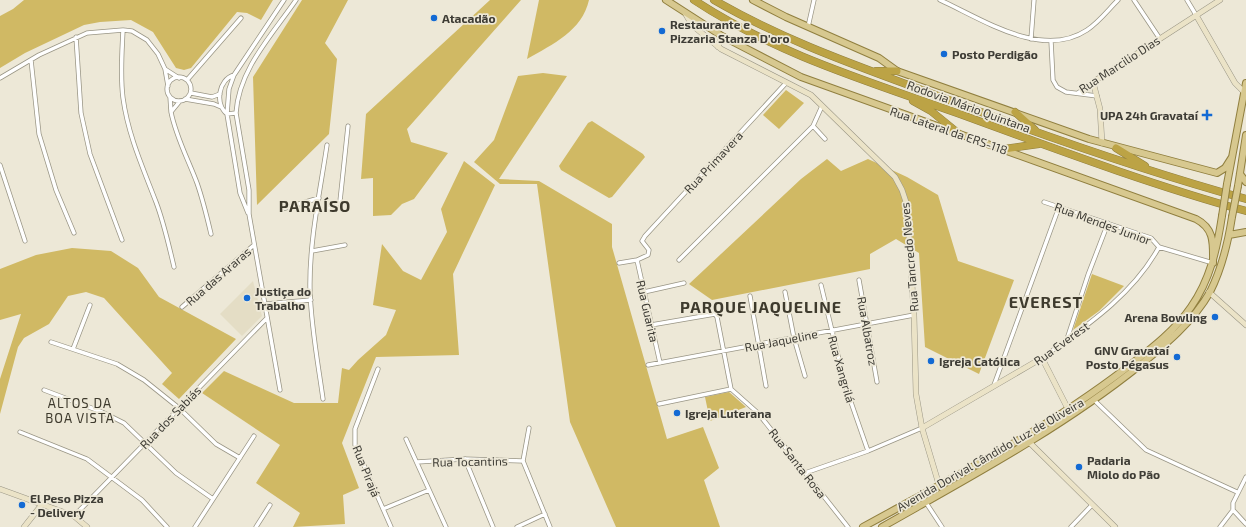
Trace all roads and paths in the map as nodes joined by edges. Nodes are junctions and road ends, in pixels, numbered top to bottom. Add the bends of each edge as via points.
1 (284, 0) edge
2 (296, 0) edge
3 (666, 0) edge
4 (694, 0) edge
5 (714, 0) edge
6 (753, 0) edge
7 (814, 0) edge
8 (940, 0) edge
9 (1034, 0) edge
10 (1134, 0) edge
11 (1186, 0) edge
12 (1220, 0) edge
13 (1116, 1) edge
14 (950, 2) edge
15 (765, 3) edge
16 (685, 13) junction
17 (1196, 15) junction
18 (241, 18) dead end
19 (808, 27) junction
20 (123, 30) junction
21 (722, 36) junction
22 (76, 37) junction
23 (1031, 39) junction
24 (1160, 39) junction
25 (1051, 41) junction
26 (718, 47) junction
27 (31, 60) junction
28 (165, 69) junction
29 (897, 71) junction
30 (872, 72) junction
31 (234, 75) junction
32 (0, 78) edge
33 (179, 78) junction
34 (187, 80) junction
35 (786, 82) junction
36 (1093, 82) junction
37 (1246, 83) edge
38 (168, 86) junction
39 (898, 92) junction
40 (191, 93) junction
41 (1078, 93) junction
42 (220, 94) junction
43 (1245, 94) edge
44 (1097, 96) junction
45 (170, 97) junction
46 (186, 100) junction
47 (180, 101) junction
48 (822, 106) junction
49 (221, 107) junction
50 (171, 112) junction
51 (236, 112) junction
52 (1015, 112) junction
53 (227, 114) junction
54 (348, 126) dead end
55 (813, 126) junction
56 (958, 133) junction
57 (1038, 133) junction
58 (1246, 135) edge
59 (825, 139) dead end
60 (1245, 141) edge
61 (1040, 144) junction
62 (1102, 144) junction
63 (327, 145) dead end
64 (1116, 148) junction
65 (1004, 149) junction
66 (1232, 157) junction
67 (0, 165) edge
68 (1154, 171) junction
69 (1240, 174) junction
70 (1246, 182) edge
71 (319, 198) junction
72 (1246, 199) edge
73 (1044, 202) dead end
74 (1059, 207) junction
75 (282, 209) dead end
76 (1246, 211) edge
77 (317, 212) junction
78 (249, 214) junction
79 (1108, 223) junction
80 (1246, 232) edge
81 (74, 233) dead end
82 (211, 234) dead end
83 (1229, 236) junction
84 (122, 240) dead end
85 (25, 241) dead end
86 (254, 245) junction
87 (346, 245) dead end
88 (1160, 246) junction
89 (312, 251) junction
90 (637, 260) junction
91 (679, 260) dead end
92 (619, 263) dead end
93 (1213, 263) junction
94 (174, 267) dead end
95 (860, 280) dead end
96 (684, 283) dead end
97 (821, 285) dead end
98 (644, 292) junction
99 (785, 292) dead end
100 (1209, 292) junction
101 (750, 296) dead end
102 (311, 300) junction
103 (265, 304) junction
104 (90, 305) dead end
105 (182, 307) dead end
106 (914, 315) junction
107 (267, 318) junction
108 (867, 324) junction
109 (652, 325) junction
110 (1246, 325) edge
111 (831, 331) junction
112 (794, 338) junction
113 (1066, 340) junction
114 (51, 342) dead end
115 (758, 345) junction
116 (73, 349) junction
117 (722, 351) junction
118 (1042, 358) junction
119 (660, 363) junction
120 (648, 365) dead end
121 (378, 369) dead end
122 (805, 376) dead end
123 (877, 382) dead end
124 (994, 385) junction
125 (766, 386) dead end
126 (731, 389) junction
127 (44, 390) dead end
128 (280, 390) dead end
129 (323, 400) dead end
130 (1094, 400) junction
131 (659, 404) dead end
132 (179, 408) junction
133 (1068, 409) junction
134 (529, 428) dead end
135 (922, 428) junction
136 (20, 432) dead end
137 (254, 436) dead end
138 (1024, 436) junction
139 (406, 439) dead end
140 (1028, 442) junction
141 (145, 443) junction
142 (868, 451) junction
143 (240, 458) junction
144 (465, 459) junction
145 (523, 461) junction
146 (417, 462) junction
147 (805, 473) junction
148 (1246, 477) edge
149 (110, 478) junction
150 (939, 485) junction
151 (0, 489) edge
152 (429, 490) junction
153 (1237, 492) junction
154 (921, 495) junction
155 (213, 499) junction
156 (926, 502) junction
157 (43, 503) junction
158 (270, 505) dead end
159 (1092, 505) junction
160 (382, 509) junction
161 (1233, 510) junction
162 (545, 514) junction
163 (74, 516) junction
164 (1246, 524) edge
165 (24, 527) edge
166 (87, 527) edge
167 (167, 527) edge
168 (195, 527) edge
169 (256, 527) edge
170 (391, 527) edge
171 (446, 527) edge
172 (493, 527) edge
173 (517, 527) edge
174 (550, 527) edge
175 (848, 527) edge
176 (863, 527) edge
177 (882, 527) edge
178 (942, 527) edge
179 (1071, 527) edge
180 (1115, 527) edge
181 (1220, 527) edge

1 - 31 street
2 - 51 street via 242,80
3 - 16 main road, Rua Lateral da ERS-118
4 - 39 highway, Rodovia Mário Quintana via 736,25 789,51
5 - 30 highway, Rodovia Mário Quintana via 778,35
6 - 15 main road
7 - 19 street
8 - 14 street
9 - 23 street
10 - 24 street
11 - 17 street
12 - 17 main road, Rua Marcilio Dias
13 - 25 street via 1086,30 1069,38
14 - 23 street via 1017,35
15 - 19 main road
16 - 21 main road, Rua Lateral da ERS-118
16 - 26 main road, Rua Tancredo Neves via 692,25
17 - 24 main road, Rua Marcilio Dias
17 - 43 main road via 1235,83
18 - 34 street
19 - 29 main road via 879,58
20 - 22 street via 87,33
20 - 28 street via 132,31 147,40
20 - 94 street via 121,70 128,123 143,172 156,203
21 - 26 main road
21 - 56 main road, Rua Lateral da ERS-118 via 801,77
22 - 27 street
22 - 84 street via 81,113 88,148
23 - 25 street
24 - 36 main road, Rua Marcilio Dias
25 - 41 street, Rua Marcilio Dias via 1054,84 1066,92
26 - 35 main road, Rua Tancredo Neves
27 - 32 street via 13,68
27 - 81 street via 39,134 56,190
28 - 33 street
28 - 38 street
29 - 30 highway
29 - 52 main road
30 - 57 highway, Rodovia Mário Quintana
31 - 42 street via 226,79
31 - 53 street via 229,89
33 - 34 street
33 - 38 street via 173,79
34 - 40 street
35 - 48 main road, Rua Tancredo Neves via 811,95
35 - 90 street, Rua Primavera via 642,241 649,254
36 - 41 street, Rua Marcilio Dias
36 - 44 main road
37 - 43 main road, Avenida Dorival Cândido Luz de Oliveira
38 - 45 street
39 - 56 highway via 931,111
39 - 61 highway, Rodovia Mário Quintana
40 - 42 street via 212,97
40 - 46 street
41 - 44 street
42 - 49 street
43 - 66 main road, Avenida Dorival Cândido Luz de Oliveira
44 - 62 main road
45 - 47 street
45 - 50 street
46 - 47 street
46 - 49 street
47 - 50 street
48 - 55 street
48 - 106 main road, Rua Tancredo Neves via 895,177 902,190 907,205
49 - 53 street
50 - 82 street via 184,154 197,182
51 - 53 street
51 - 78 street via 249,190
52 - 57 highway
52 - 62 main road
53 - 78 street via 240,193
54 - 77 street via 340,201 335,206
55 - 59 street
55 - 91 street
56 - 65 main road, Rua Lateral da ERS-118
57 - 68 highway, Rodovia Mário Quintana
58 - 60 main road, Avenida Dorival Cândido Luz de Oliveira
60 - 69 main road, Avenida Dorival Cândido Luz de Oliveira
61 - 65 highway
61 - 76 highway, Rodovia Mário Quintana via 1161,187
62 - 64 main road
63 - 71 street
64 - 66 main road via 1153,155 1217,173 1225,168
64 - 68 highway
65 - 93 main road, Rua Lateral da ERS-118 via 1205,224 1212,240
66 - 93 main road, Avenida Dorival Cândido Luz de Oliveira, bridge
67 - 85 street
68 - 72 highway, Rodovia Mário Quintana
69 - 70 main road
69 - 83 main road, Avenida Dorival Cândido Luz de Oliveira, bridge
71 - 75 street
71 - 77 street
73 - 74 street, Rua Mendes Junior
74 - 79 street, Rua Mendes Junior
74 - 124 street
77 - 89 street
78 - 86 street
79 - 88 street, Rua Mendes Junior via 1151,238
79 - 113 street
80 - 83 main road
83 - 100 main road, Avenida Dorival Cândido Luz de Oliveira via 1219,270
86 - 103 street
86 - 105 street, Rua das Araras
87 - 89 street
88 - 93 street, Rua Mendes Junior
88 - 113 street, Rua Everest via 1148,266 1117,299
89 - 102 street
90 - 92 street
90 - 98 street, Rua Guarita
93 - 133 main road, Avenida Dorival Cândido Luz de Oliveira via 1191,307 1172,329 1110,380
95 - 108 street, Rua Albatroz
96 - 98 street
97 - 111 street, Rua Xangrilá
98 - 109 street, Rua Guarita
99 - 112 street
100 - 110 main road
100 - 130 main road, Avenida Dorival Cândido Luz de Oliveira via 1196,311 1166,344
101 - 115 street
102 - 103 street
102 - 129 street
103 - 107 street
104 - 116 street
106 - 108 street, Rua Jaqueline
106 - 135 main road, Rua Tancredo Neves via 916,394
107 - 128 street
107 - 132 street, Rua dos Sabiás
108 - 111 street, Rua Jaqueline
108 - 123 street, Rua Albatroz
109 - 117 street via 715,314
109 - 119 street, Rua Guarita
111 - 112 street, Rua Jaqueline
111 - 142 street, Rua Xangrilá via 845,385
112 - 115 street, Rua Jaqueline
112 - 122 street
113 - 118 street, Rua Everest
114 - 116 street
115 - 117 street, Rua Jaqueline
115 - 125 street
116 - 132 street via 117,364 144,380
117 - 119 street, Rua Jaqueline
117 - 126 street
118 - 124 main road, Rua Everest
118 - 133 main road
119 - 120 street, Rua Jaqueline
121 - 160 street, Rua Pirajá via 355,429 355,445
124 - 135 main road, Rua Everest
126 - 131 street
126 - 147 street, Rua Santa Rosa via 758,413
127 - 141 street via 113,417 124,423
130 - 140 main road, Avenida Dorival Cândido Luz de Oliveira
130 - 153 street via 1146,450
132 - 141 street, Rua dos Sabiás
132 - 143 street via 216,444
133 - 138 main road, Avenida Dorival Cândido Luz de Oliveira
134 - 145 street
135 - 142 street
135 - 150 main road, Rua Tancredo Neves
136 - 149 street via 87,459
137 - 143 street
138 - 140 main road
138 - 150 main road, Avenida Dorival Cândido Luz de Oliveira
139 - 146 street
140 - 156 main road, Avenida Dorival Cândido Luz de Oliveira
140 - 159 main road
141 - 149 street, Rua dos Sabiás
141 - 155 street via 176,473
142 - 147 street
143 - 155 street
144 - 145 street, Rua Tocantins
144 - 146 street, Rua Tocantins
144 - 172 street
145 - 162 street
146 - 152 street
147 - 175 street, Rua Santa Rosa
148 - 153 street
149 - 163 street, Rua dos Sabiás
149 - 167 street via 142,500
150 - 154 main road, Avenida Dorival Cândido Luz de Oliveira
151 - 157 main road
152 - 160 street
152 - 171 street
153 - 161 street
154 - 156 street
154 - 176 main road, Avenida Dorival Cândido Luz de Oliveira
155 - 168 street
156 - 177 main road, Avenida Dorival Cândido Luz de Oliveira
156 - 178 street
157 - 163 main road
157 - 165 main road
158 - 169 street
159 - 179 street
159 - 180 main road
160 - 170 street, Rua Pirajá
161 - 164 street
161 - 181 street
162 - 173 street
162 - 174 street
163 - 166 main road

